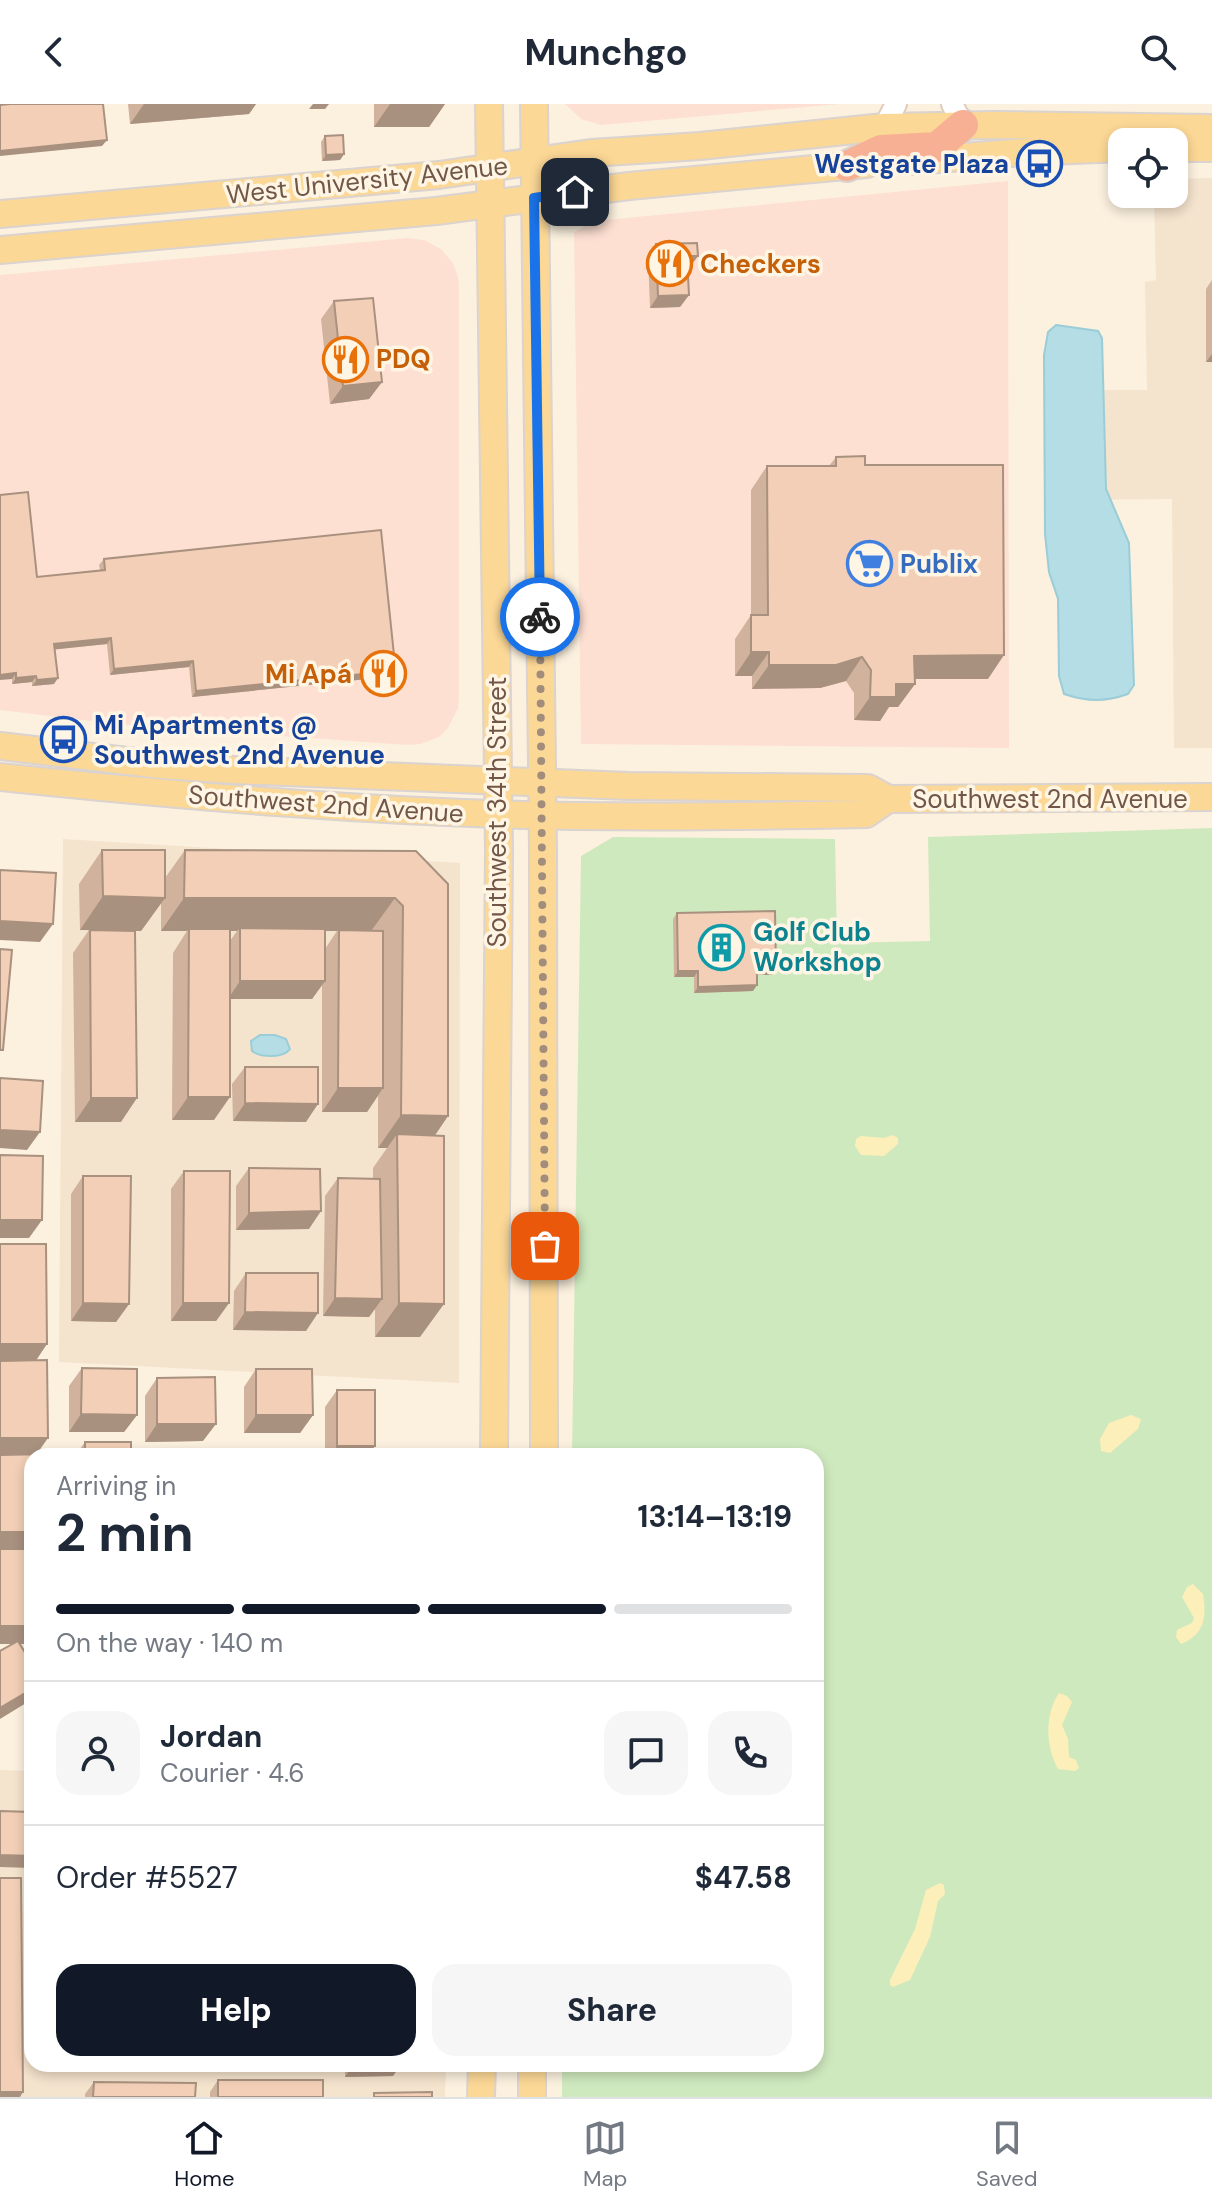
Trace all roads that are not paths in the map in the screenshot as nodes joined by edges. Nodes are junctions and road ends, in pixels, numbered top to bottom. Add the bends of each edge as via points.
1 (489, 104) edge
2 (534, 104) edge
3 (958, 114) edge
4 (890, 115) edge
5 (1212, 128) edge
6 (1188, 148) edge
7 (1212, 148) edge
8 (1108, 149) edge
9 (534, 162) junction
10 (847, 166) junction
11 (490, 168) junction
12 (534, 198) junction
13 (490, 203) junction
14 (0, 214) edge
15 (0, 250) edge
16 (0, 746) edge
17 (0, 777) edge
18 (498, 781) junction
19 (542, 782) junction
20 (1212, 797) edge
21 (888, 799) junction
22 (498, 813) junction
23 (543, 815) junction
24 (494, 1448) edge
25 (544, 1448) edge
26 (482, 2072) edge
27 (532, 2072) edge
28 (481, 2097) edge
29 (532, 2097) edge

1 - 11 main road, Southwest 34th Street
2 - 9 main road, Southwest 34th Street
3 - 4 main road, West University Avenue
3 - 5 main road, West University Avenue
3 - 10 highway via 937,147 881,150
4 - 9 main road, West University Avenue via 700,146
6 - 7 main road
8 - 10 main road, West University Avenue
9 - 11 main road, West University Avenue
9 - 12 main road, Southwest 34th Street
10 - 12 main road, West University Avenue
11 - 13 main road, Southwest 34th Street
11 - 14 main road, West University Avenue
12 - 13 main road, West University Avenue
12 - 19 main road, Southwest 34th Street
13 - 15 main road, West University Avenue
13 - 18 main road, Southwest 34th Street
16 - 18 main road, Southwest 2nd Avenue via 161,765
17 - 22 main road, Southwest 2nd Avenue via 157,793
18 - 19 main road, Southwest 2nd Avenue
18 - 22 main road, Southwest 34th Street
19 - 21 main road, Southwest 2nd Avenue via 868,788
19 - 23 main road, Southwest 34th Street
20 - 21 main road, Southwest 2nd Avenue
21 - 23 main road, Southwest 2nd Avenue via 866,814
22 - 23 main road, Southwest 2nd Avenue
22 - 24 main road, Southwest 34th Street
23 - 25 main road, Southwest 34th Street
26 - 28 main road
27 - 29 main road

